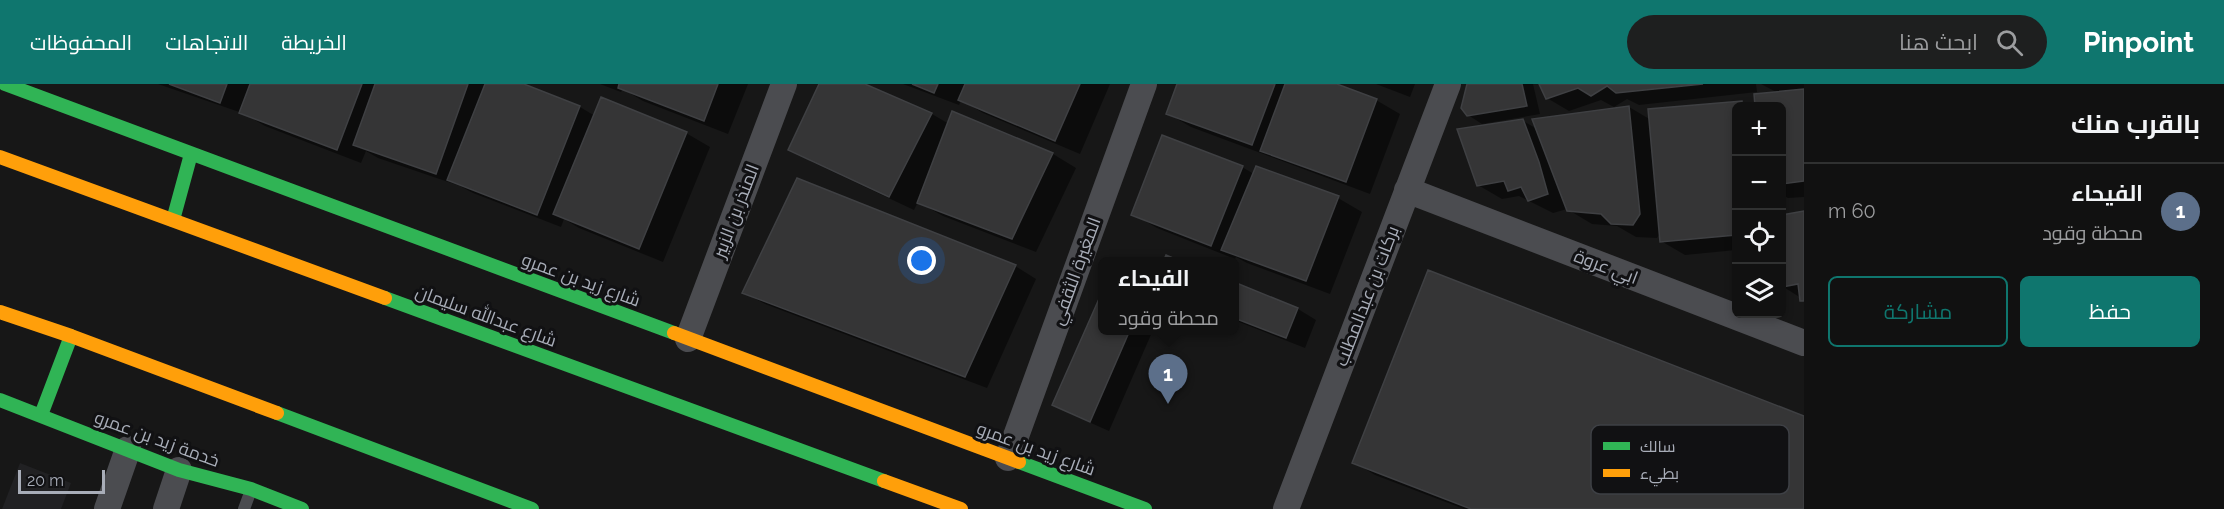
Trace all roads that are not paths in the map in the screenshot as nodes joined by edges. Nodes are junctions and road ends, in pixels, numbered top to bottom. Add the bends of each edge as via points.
1 (5, 84) edge
2 (784, 84) edge
3 (1144, 84) edge
4 (1448, 84) edge
5 (191, 154) junction
6 (0, 157) edge
7 (1407, 190) junction
8 (173, 220) junction
9 (0, 312) edge
10 (71, 336) junction
11 (688, 339) junction
12 (1804, 343) edge
13 (0, 399) edge
14 (41, 415) junction
15 (128, 449) junction
16 (1008, 458) junction
17 (179, 470) junction
18 (251, 489) junction
19 (107, 509) edge
20 (166, 509) edge
21 (244, 509) edge
22 (302, 509) edge
23 (532, 509) edge
24 (961, 509) edge
25 (1145, 509) edge
26 (1286, 509) edge

1 - 5 main road, شارع زيد بن عمرو
2 - 11 street, المنذر بن الزبير
3 - 16 street, المغيرة الثقفي
4 - 7 street, بركات بن عبدالمطلب
5 - 8 main road
5 - 11 main road, شارع زيد بن عمرو
6 - 8 main road, شارع عبدالله سليمان
7 - 12 street, ابي عروة
7 - 26 street, بركات بن عبدالمطلب
8 - 24 main road, شارع عبدالله سليمان
9 - 10 main road
10 - 14 main road
10 - 23 main road
11 - 16 main road, شارع زيد بن عمرو
13 - 14 main road, خدمة زيد بن عمرو
14 - 15 main road, خدمة زيد بن عمرو
15 - 17 main road, خدمة زيد بن عمرو
15 - 19 street
16 - 25 main road, شارع زيد بن عمرو
17 - 18 main road, خدمة زيد بن عمرو
17 - 20 street
18 - 21 lane
18 - 22 main road, خدمة زيد بن عمرو

